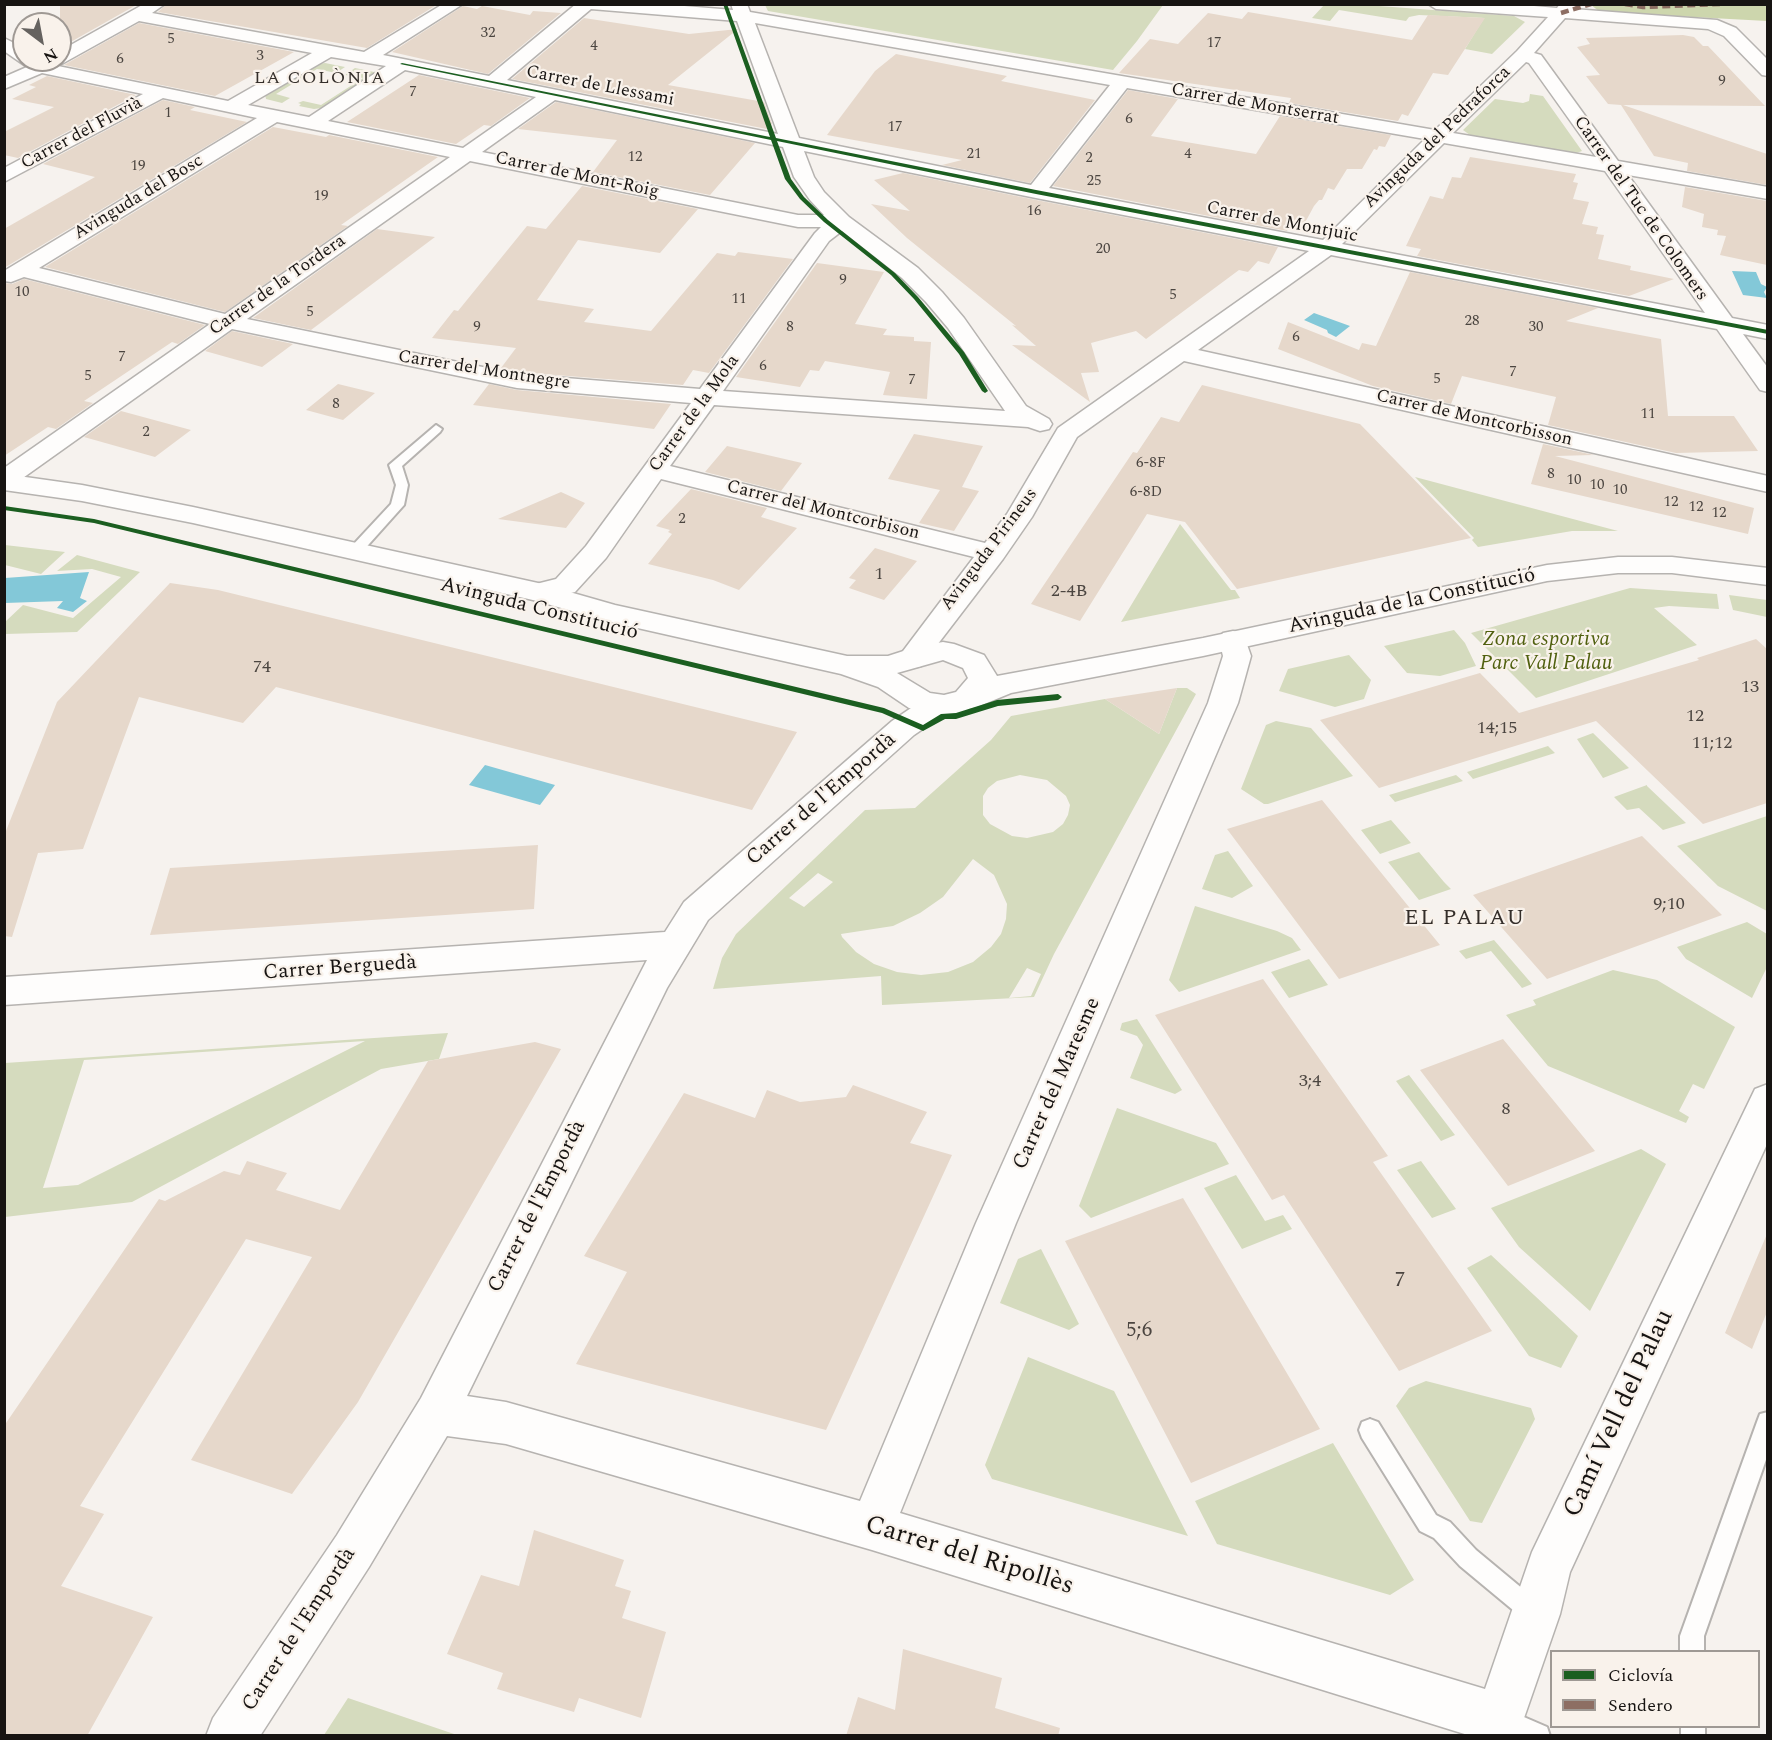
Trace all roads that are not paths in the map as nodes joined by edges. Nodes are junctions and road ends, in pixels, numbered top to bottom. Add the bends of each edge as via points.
1 (157, 4) edge
2 (455, 4) edge
3 (589, 4) edge
4 (1436, 4) edge
5 (1565, 9) edge
6 (741, 10) edge
7 (139, 16) junction
8 (72, 50) edge
9 (328, 51) junction
10 (367, 58) junction
11 (1520, 59) junction
12 (402, 64) junction
13 (72, 69) edge
14 (1767, 71) edge
15 (27, 72) edge
16 (493, 82) junction
17 (1122, 82) junction
18 (1494, 83) junction
19 (4, 84) edge
20 (1555, 89) junction
21 (159, 93) junction
22 (553, 93) junction
23 (231, 107) junction
24 (273, 116) junction
25 (312, 123) junction
26 (1438, 136) junction
27 (791, 142) junction
28 (466, 153) junction
29 (1610, 167) junction
30 (4, 176) edge
31 (1036, 192) junction
32 (1767, 193) edge
33 (842, 221) junction
34 (1328, 248) junction
35 (13, 275) edge
36 (229, 322) junction
37 (1722, 324) junction
38 (1767, 333) edge
39 (1180, 353) junction
40 (1767, 385) edge
41 (708, 398) junction
42 (1028, 420) junction
43 (436, 429) dead end
44 (1067, 433) junction
45 (654, 470) junction
46 (4, 481) edge
47 (1767, 484) edge
48 (356, 550) junction
49 (993, 553) junction
50 (1767, 577) edge
51 (538, 592) junction
52 (938, 621) junction
53 (1233, 640) junction
54 (960, 655) junction
55 (910, 659) junction
56 (847, 666) junction
57 (1060, 672) junction
58 (961, 702) junction
59 (905, 703) junction
60 (674, 945) junction
61 (4, 991) edge
62 (1767, 1100) edge
63 (436, 1413) junction
64 (1767, 1422) edge
65 (1370, 1430) dead end
66 (872, 1527) junction
67 (1536, 1614) junction
68 (1692, 1650) edge
69 (1511, 1730) edge
70 (231, 1736) edge

1 - 7 street
2 - 10 street
3 - 6 street, Carrer de Montserrat
3 - 16 street
4 - 5 street
5 - 11 street, Avinguda del Pedraforca
5 - 14 street via 1711,24 1730,32
6 - 17 street, Carrer de Montserrat
6 - 27 street
7 - 8 street
7 - 9 street
9 - 10 street, Carrer de Llessami
9 - 23 street
10 - 12 street, Carrer de Llessami
11 - 18 street, Avinguda del Pedraforca
11 - 20 street, Carrer del Tuc de Colomers
12 - 16 street, Carrer de Llessami
12 - 25 street
13 - 21 street
15 - 19 street
16 - 22 street, Carrer de Llessami
17 - 26 street, Carrer de Montserrat
17 - 31 street
18 - 20 street
18 - 26 street, Avinguda del Pedraforca
20 - 29 street, Carrer del Tuc de Colomers
21 - 23 street
21 - 30 street, Carrer del Fluvià
22 - 27 street, Carrer de Llessami
22 - 28 street, Carrer de la Tordera
23 - 24 street, Carrer de Mont-Roig
24 - 25 street, Carrer de Mont-Roig
24 - 35 street, Avinguda del Bosc
25 - 28 street, Carrer de Mont-Roig
26 - 29 street, Carrer de Montserrat
26 - 34 street, Avinguda del Pedraforca
27 - 31 street, Carrer de Montjuïc
27 - 33 street via 804,177
28 - 33 street, Carrer de Mont-Roig via 798,221
28 - 36 street, Carrer de la Tordera
29 - 32 street, Carrer de Montserrat
29 - 37 street, Carrer del Tuc de Colomers
31 - 34 street, Carrer de Montjuïc
33 - 41 street, Carrer de la Mola via 822,237
33 - 42 street via 910,273 934,297 1017,411
34 - 37 street, Carrer de Montjuïc
34 - 39 street, Avinguda del Pedraforca
35 - 36 street, Carrer del Montnegre
36 - 41 street, Carrer del Montnegre via 517,381
36 - 46 street, Carrer de la Tordera
37 - 38 street, Carrer de Montjuïc
37 - 40 street, Carrer del Tuc de Colomers
39 - 44 street, Avinguda del Pedraforca
39 - 47 street, Carrer de Montcorbisson
41 - 42 street, Carrer del Montnegre
41 - 45 street, Carrer de la Mola
42 - 44 street
43 - 48 lane via 395,465 402,485 397,505
44 - 49 street, Avinguda Pirineus via 1019,517
45 - 49 street, Carrer del Montcorbison
45 - 51 street, Carrer de la Mola via 582,569 565,586
46 - 48 street, Avinguda Constitució via 171,510
48 - 51 street, Avinguda Constitució
49 - 52 street, Avinguda Pirineus
50 - 53 street, Avinguda de la Constitució via 1672,565 1618,565 1547,573
51 - 56 street, Avinguda Constitució via 611,613
52 - 54 street, Avinguda Pirineus via 939,638
52 - 55 street, Avinguda Pirineus
53 - 57 street, Avinguda de la Constitució
53 - 66 street, Carrer del Maresme via 1237,656 1223,703 996,1223
54 - 55 street via 932,652
54 - 57 street via 998,668
54 - 58 street via 981,669 983,678 981,686
55 - 56 street, Avinguda Constitució via 891,665
55 - 59 street via 902,673
56 - 59 street, Avinguda Constitució via 888,680
57 - 58 street via 1004,684
58 - 59 street, Carrer de l'Empordà via 925,713
59 - 60 street, Carrer de l'Empordà via 696,911
60 - 61 street, Carrer Berguedà
60 - 63 street, Carrer de l'Empordà
62 - 67 street, Camí Vell del Palau via 1548,1568
63 - 66 street, Carrer del Ripollès via 506,1423
63 - 70 street, Carrer de l'Empordà via 352,1551
64 - 68 lane via 1692,1636
65 - 67 lane via 1428,1523 1442,1530 1468,1558
66 - 69 street, Carrer del Ripollès
67 - 69 street, Camí Vell del Palau

